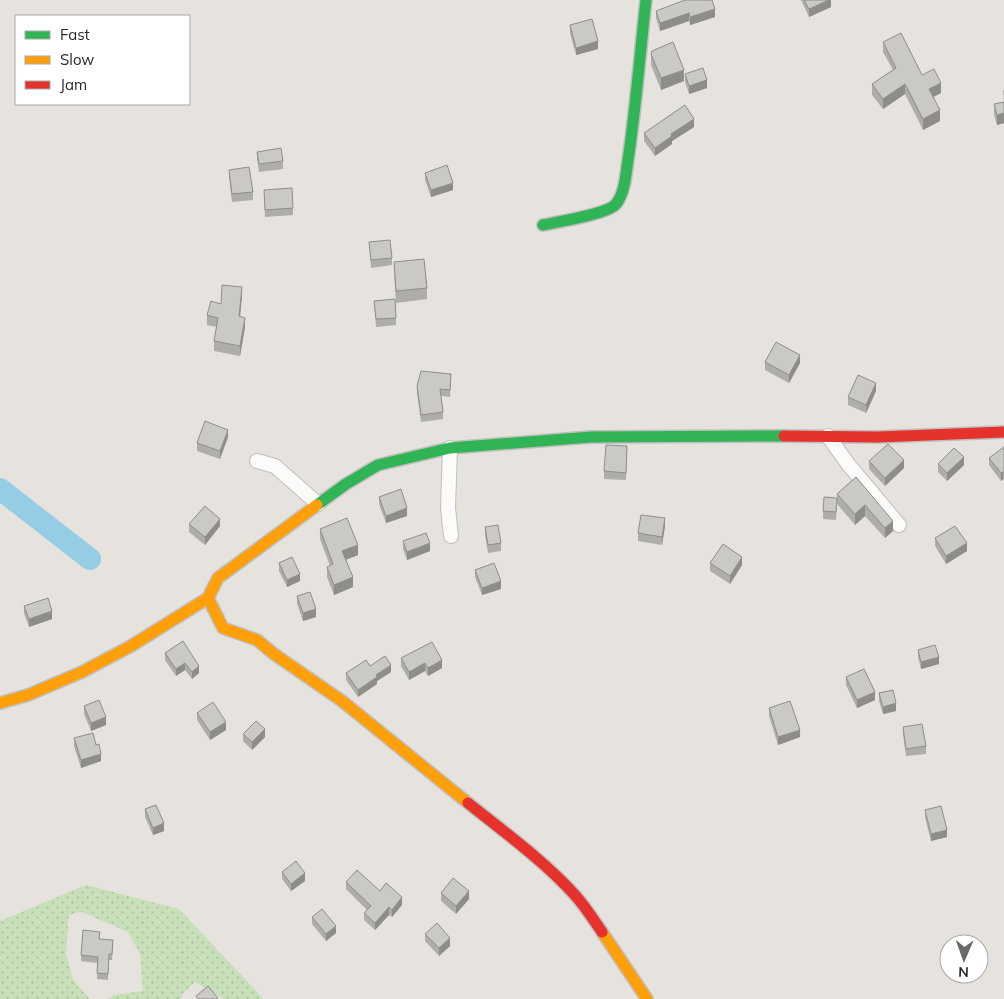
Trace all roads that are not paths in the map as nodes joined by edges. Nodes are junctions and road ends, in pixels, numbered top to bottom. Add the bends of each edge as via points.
1 (646, 0) edge
2 (543, 224) dead end
3 (1004, 432) edge
4 (828, 436) junction
5 (450, 448) junction
6 (257, 461) dead end
7 (318, 504) junction
8 (899, 525) dead end
9 (451, 536) dead end
10 (208, 598) junction
11 (0, 703) edge
12 (647, 999) edge

1 - 2 street via 632,134 622,193 616,204 606,209
3 - 4 street
4 - 5 street via 591,437
4 - 8 street
5 - 7 street via 378,464
5 - 9 street via 448,508
6 - 7 street via 275,466
7 - 10 street via 218,578
10 - 11 street via 82,672
10 - 12 street via 224,628 256,640 342,701 530,853 588,910

